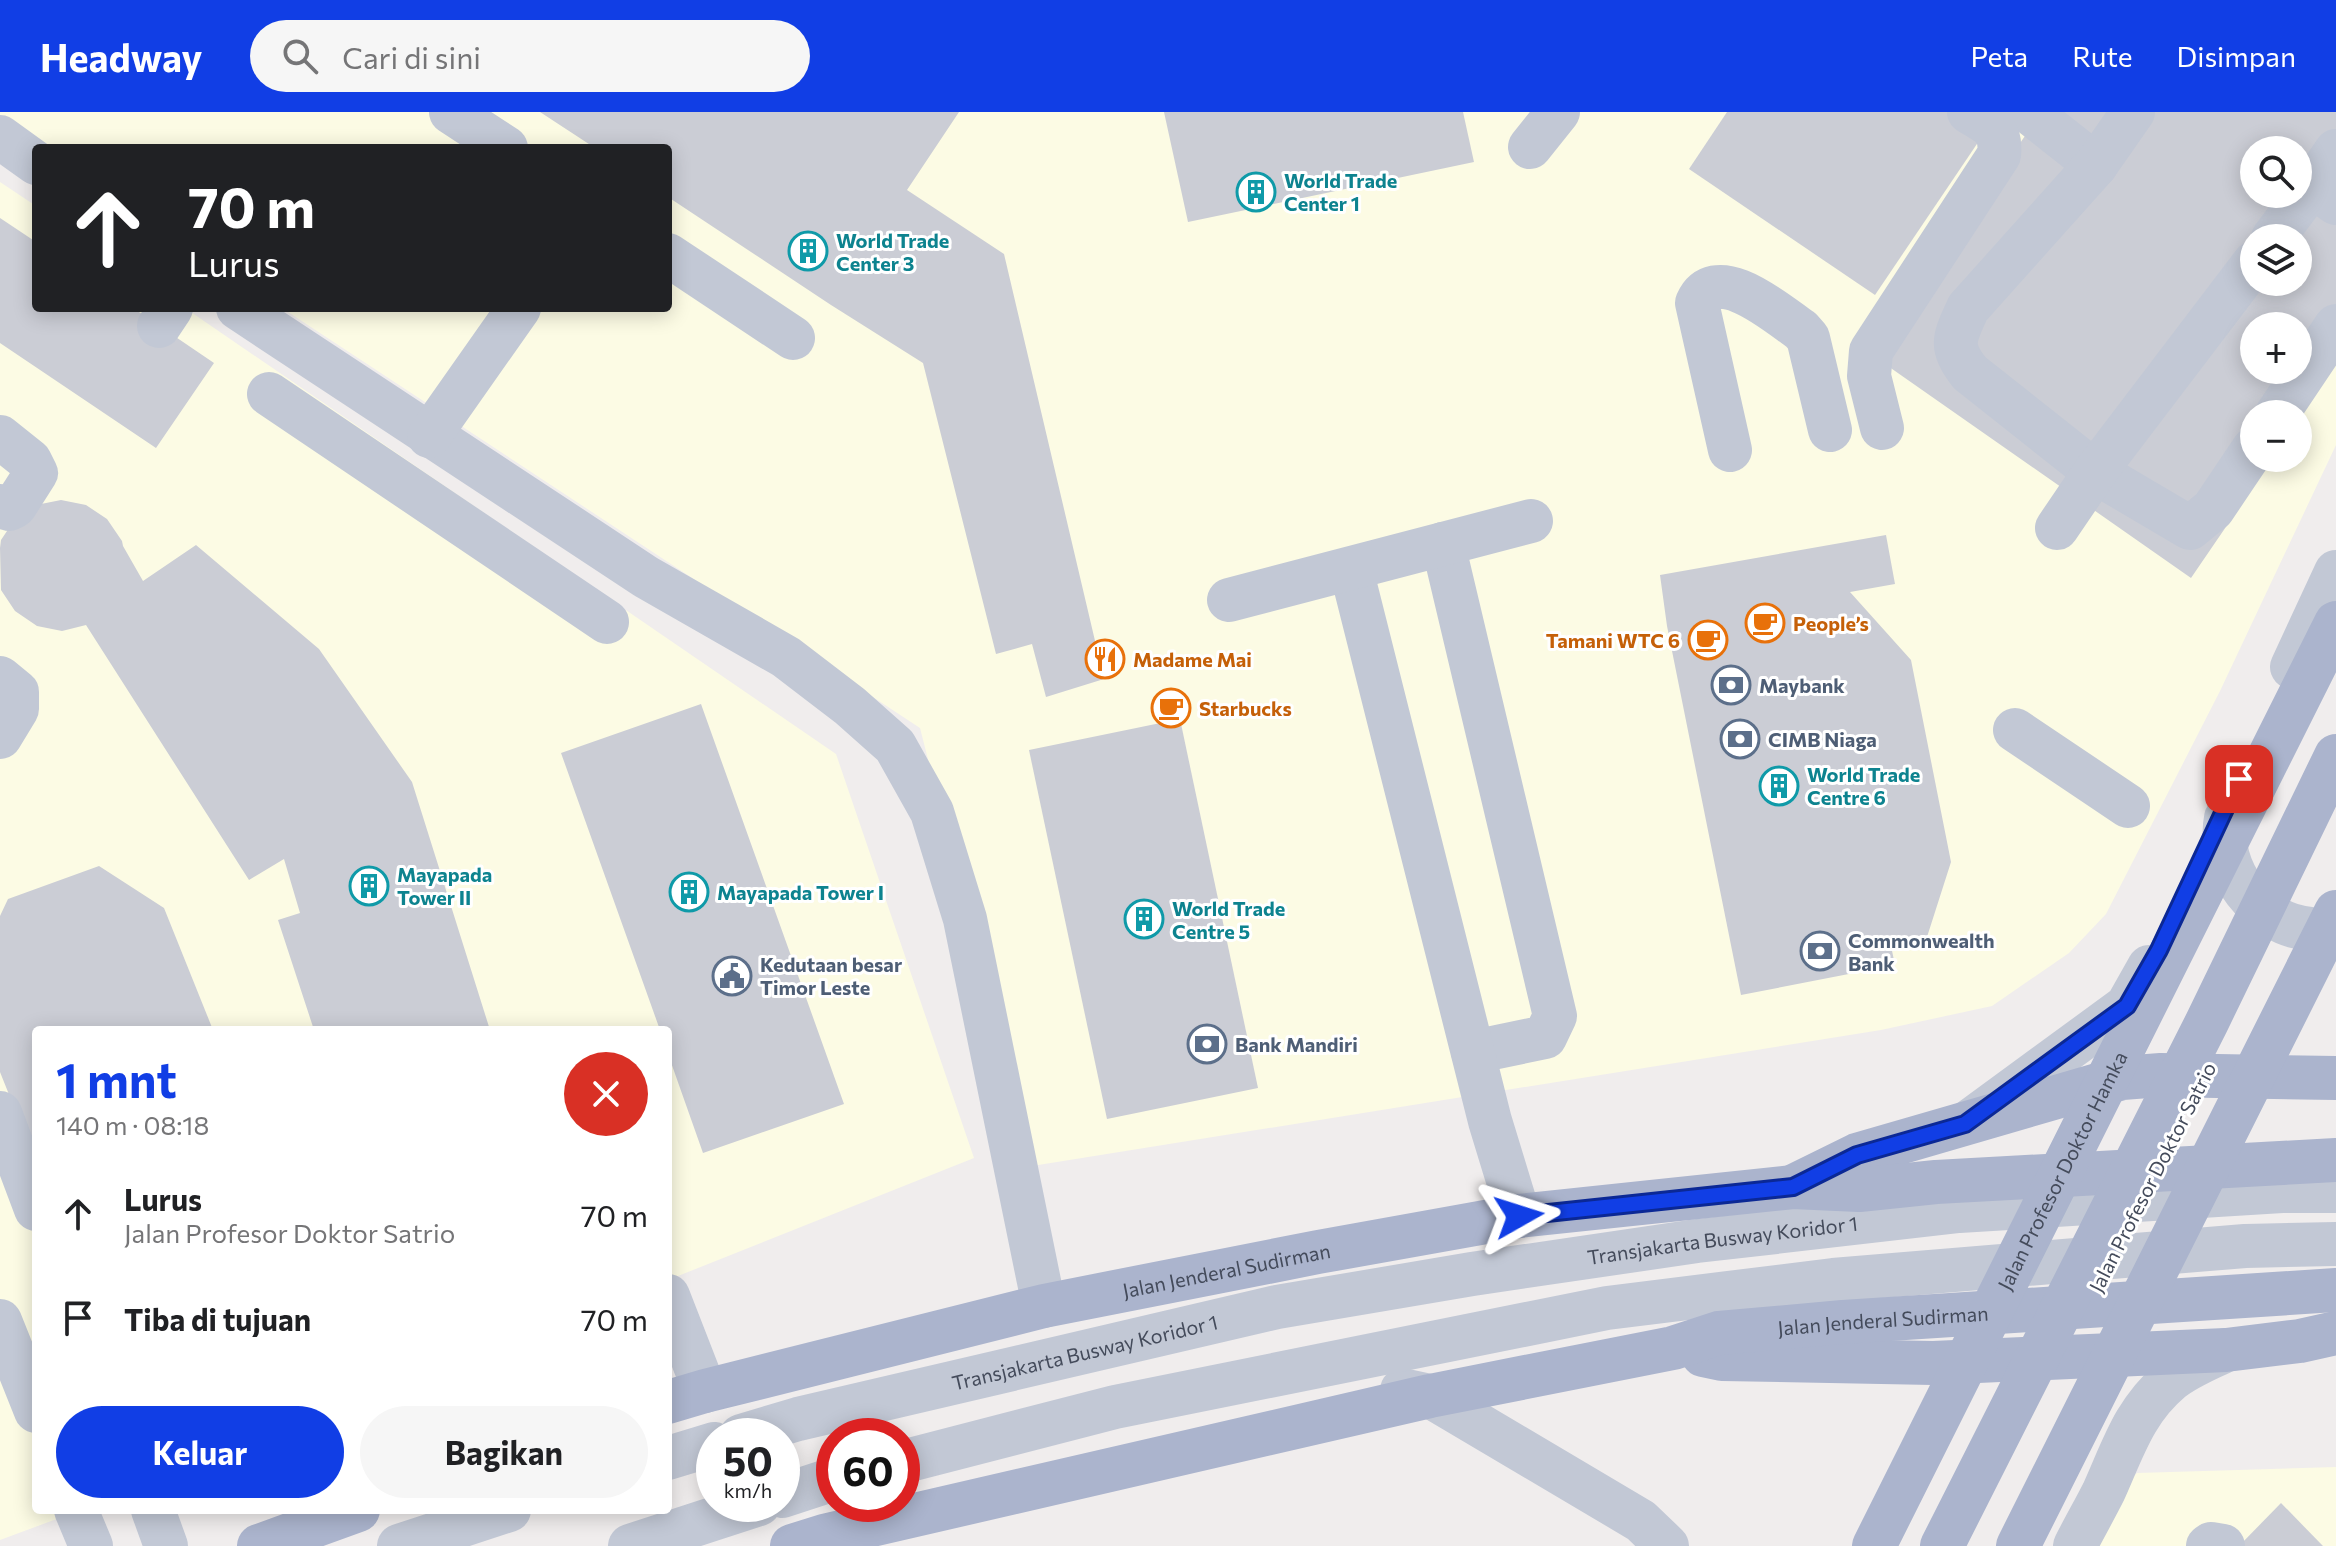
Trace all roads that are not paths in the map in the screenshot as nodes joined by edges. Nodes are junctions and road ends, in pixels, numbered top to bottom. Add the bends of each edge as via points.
1 (451, 112) edge
2 (1558, 112) edge
3 (1969, 112) edge
4 (2029, 112) edge
5 (2133, 112) edge
6 (0, 137) edge
7 (500, 144) edge
8 (1530, 147) dead end
9 (32, 160) edge
10 (2096, 165) junction
11 (2328, 180) edge
12 (2286, 224) edge
13 (672, 258) edge
14 (2240, 281) edge
15 (244, 312) edge
16 (516, 312) edge
17 (2336, 326) edge
18 (793, 338) dead end
19 (269, 394) dead end
20 (2286, 400) edge
21 (1882, 428) dead end
22 (1830, 430) dead end
23 (429, 436) junction
24 (0, 437) edge
25 (1730, 450) dead end
26 (2240, 469) edge
27 (2095, 472) junction
28 (0, 506) edge
29 (1531, 521) dead end
30 (2057, 528) dead end
31 (1443, 544) junction
32 (1351, 569) junction
33 (2336, 572) edge
34 (1229, 600) dead end
35 (607, 622) dead end
36 (2336, 623) edge
37 (0, 678) edge
38 (2015, 730) dead end
39 (0, 737) edge
40 (2336, 756) edge
41 (2239, 779) junction
42 (2128, 806) dead end
43 (2336, 807) edge
44 (2336, 912) edge
45 (2336, 928) edge
46 (1473, 1052) junction
47 (2336, 1078) edge
48 (0, 1113) edge
49 (1965, 1124) junction
50 (2336, 1160) edge
51 (1793, 1187) junction
52 (2336, 1191) edge
53 (32, 1198) edge
54 (1519, 1216) junction
55 (1393, 1238) junction
56 (2336, 1244) edge
57 (2336, 1290) edge
58 (1044, 1306) junction
59 (1277, 1307) junction
60 (672, 1318) edge
61 (0, 1321) edge
62 (2336, 1333) edge
63 (1673, 1348) junction
64 (2226, 1350) junction
65 (1309, 1368) junction
66 (686, 1396) edge
67 (1430, 1396) junction
68 (32, 1401) edge
69 (800, 1419) edge
70 (696, 1449) edge
71 (672, 1457) edge
72 (920, 1457) edge
73 (78, 1514) edge
74 (154, 1514) edge
75 (347, 1514) edge
76 (497, 1514) edge
77 (704, 1522) edge
78 (91, 1546) edge
79 (166, 1546) edge
80 (259, 1546) edge
81 (399, 1546) edge
82 (630, 1546) edge
83 (792, 1546) edge
84 (1667, 1546) edge
85 (1874, 1546) edge
86 (1942, 1546) edge
87 (1966, 1546) edge
88 (2018, 1546) edge
89 (2075, 1546) edge
90 (2208, 1546) edge
91 (2223, 1546) edge

1 - 7 street
2 - 8 street
3 - 21 street via 1994,127 1999,155 1871,351 1869,376
4 - 10 street
5 - 10 street
6 - 9 street
10 - 27 street via 1968,308 1955,337 1958,359 1970,373
11 - 12 street
13 - 18 street
14 - 27 street
15 - 23 street
16 - 23 street
17 - 20 street
19 - 35 street
22 - 25 street via 1808,338 1742,290 1708,289 1697,303
23 - 58 street via 646,577 786,657 895,746 932,812 965,919
24 - 28 street via 30,461 36,473 15,506
26 - 27 street via 2213,509 2190,528
27 - 30 street
29 - 31 street
31 - 32 street
31 - 46 street via 1555,1016 1545,1037
32 - 34 street
32 - 46 street
33 - 41 street
36 - 85 main road, Jalan Profesor Doktor Hamka, bridge
37 - 39 street via 17,692 17,709
38 - 42 street
40 - 86 main road, bridge
41 - 45 street via 2225,822 2226,850 2236,878 2275,918 2302,929
41 - 49 street via 2127,1006
43 - 87 main road, Jalan Profesor Doktor Satrio
44 - 88 main road, bridge
46 - 54 street
47 - 49 main road, Jalan Jenderal Sudirman via 2122,1078
48 - 53 street
49 - 51 main road, Jalan Jenderal Sudirman via 1857,1155
50 - 51 main road, Jalan Jenderal Sudirman via 1859,1190
51 - 54 main road, Jalan Jenderal Sudirman
52 - 59 street, Transjakarta Busway Koridor 1 via 1959,1211 1682,1243
54 - 55 main road, Jalan Jenderal Sudirman
55 - 58 main road, Jalan Jenderal Sudirman
55 - 59 street
56 - 65 street via 2245,1246 1788,1286 1607,1308
57 - 63 main road, Jalan Jenderal Sudirman via 1766,1328 1719,1333
58 - 66 main road, Jalan Jenderal Sudirman
59 - 69 street, Transjakarta Busway Koridor 1
60 - 66 street
61 - 68 street
62 - 64 main road, Jalan Jenderal Sudirman
63 - 64 main road, Jalan Jenderal Sudirman via 1722,1359 1933,1363
63 - 67 main road, Jalan Jenderal Sudirman
64 - 89 street via 2174,1377 2141,1412
65 - 67 street
65 - 72 street via 1115,1407
67 - 83 main road, Jalan Jenderal Sudirman
67 - 84 street via 1641,1521
70 - 71 street
73 - 78 street
74 - 79 street
75 - 80 main road
76 - 81 street
77 - 82 street
90 - 91 street

